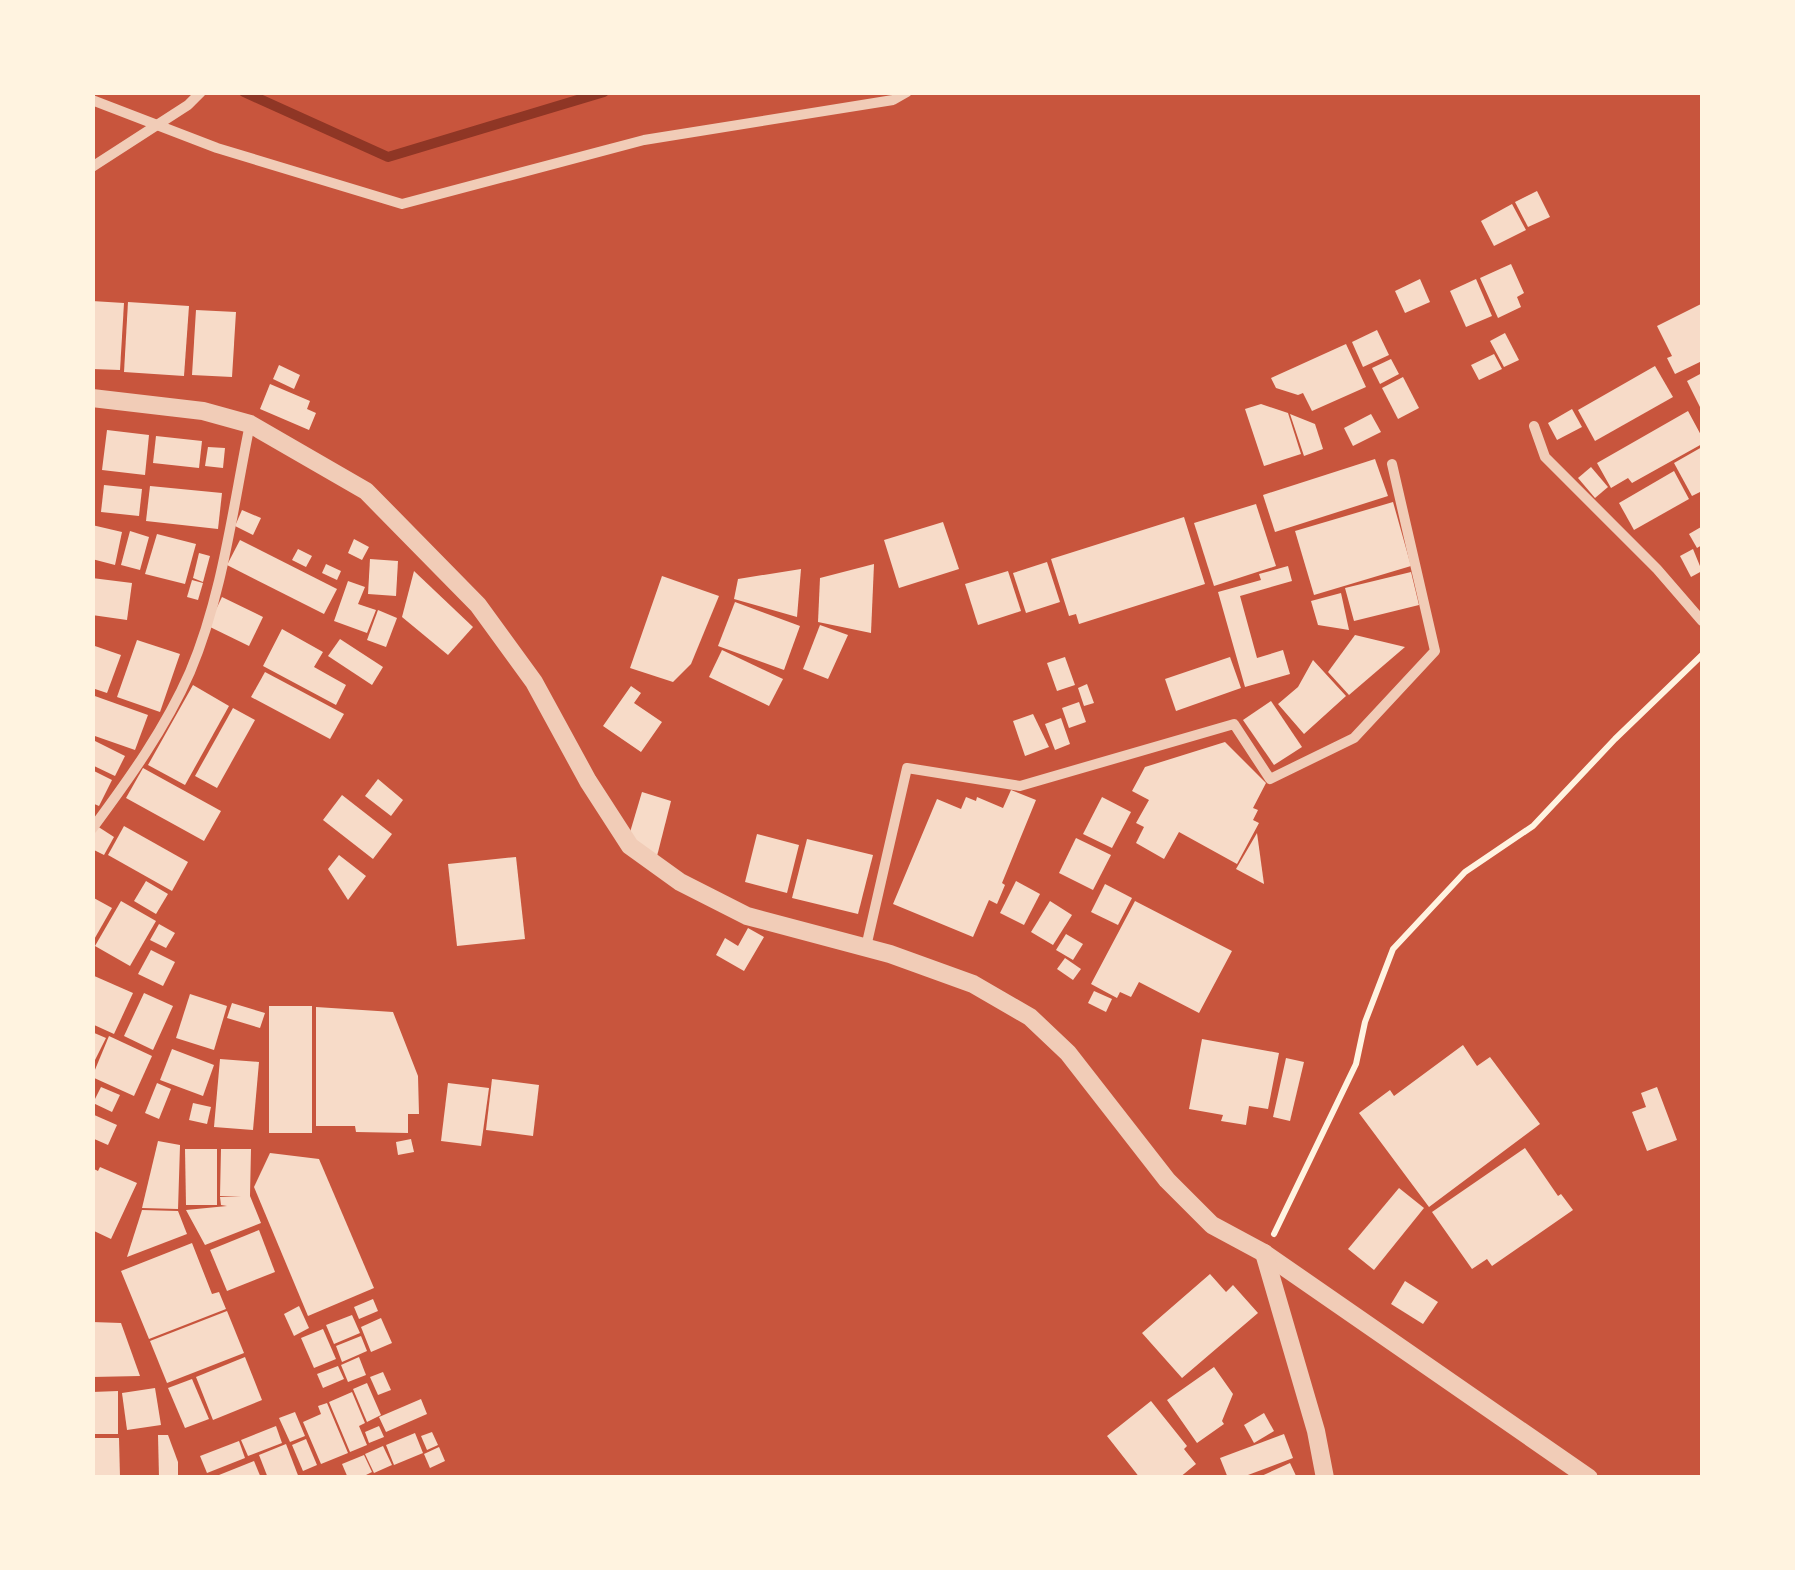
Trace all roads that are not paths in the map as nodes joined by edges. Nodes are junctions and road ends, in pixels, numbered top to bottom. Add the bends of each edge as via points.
1 (907, 92) edge
2 (196, 98) edge
3 (92, 100) edge
4 (92, 167) edge
5 (92, 398) edge
6 (250, 424) junction
7 (1534, 426) dead end
8 (1392, 464) dead end
9 (1702, 621) edge
10 (92, 829) edge
11 (866, 947) junction
12 (1264, 1253) junction
13 (1325, 1478) edge
14 (1590, 1478) edge

1 - 3 street via 893,100 644,140 402,204 217,148
2 - 4 street
5 - 6 street via 202,411
6 - 10 street via 214,601 190,671 150,749
6 - 11 street via 366,492 478,605 534,682 630,846 680,882 747,916
7 - 9 street via 1545,457
8 - 11 street via 1436,651 1354,738 1270,779 1234,724 1020,786 907,768
11 - 12 street via 973,984 1030,1016 1178,1191 1212,1225
12 - 13 street
12 - 14 street

